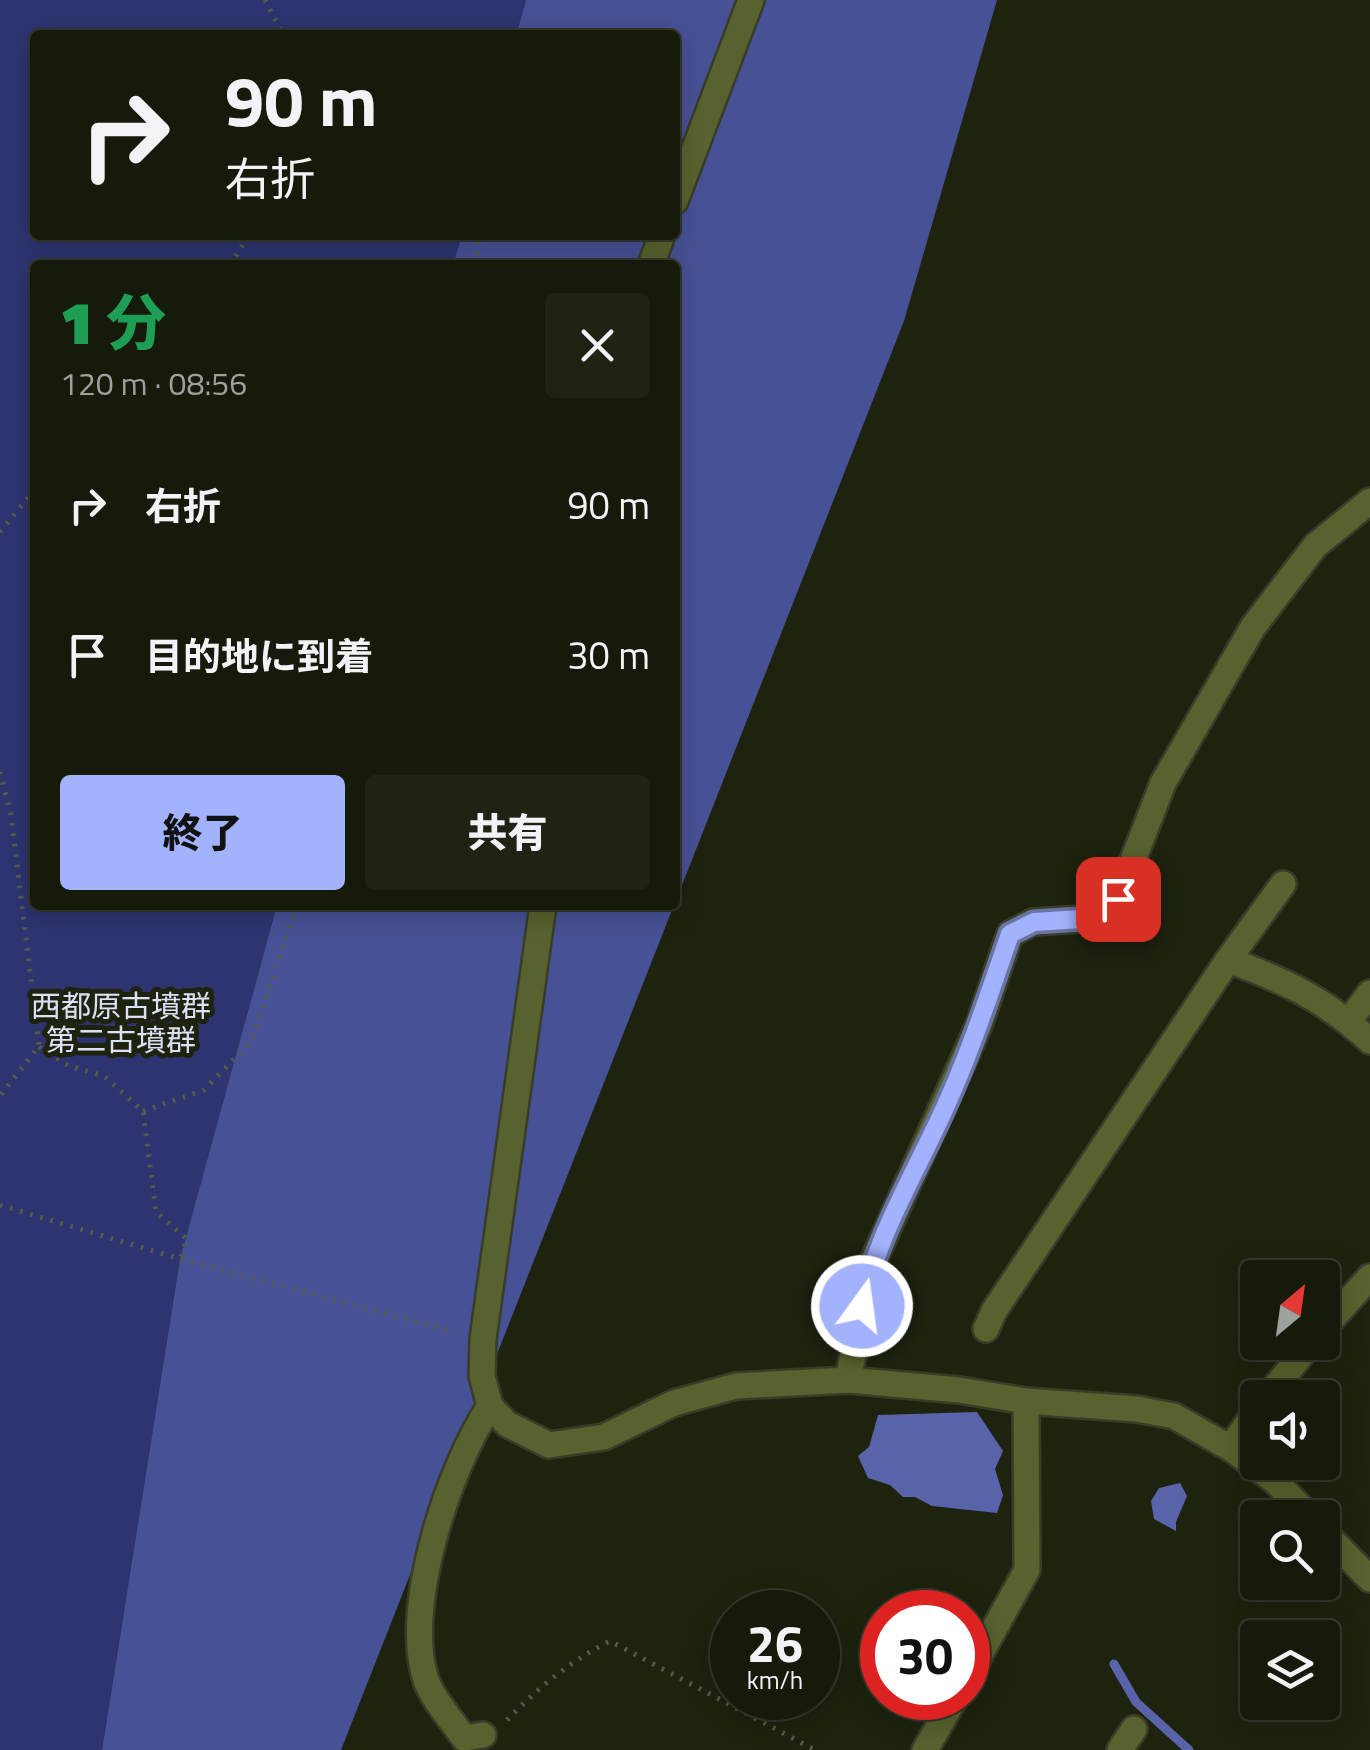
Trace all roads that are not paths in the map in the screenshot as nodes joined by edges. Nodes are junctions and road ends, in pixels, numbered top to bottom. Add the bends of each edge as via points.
1 (750, 0) edge
2 (680, 188) edge
3 (1370, 501) edge
4 (1283, 884) dead end
5 (542, 910) edge
6 (1228, 960) junction
7 (1370, 993) edge
8 (1349, 1022) junction
9 (1370, 1041) edge
10 (1370, 1278) edge
11 (1340, 1310) edge
12 (986, 1329) dead end
13 (1297, 1360) edge
14 (848, 1380) junction
15 (1281, 1380) edge
16 (1026, 1402) junction
17 (490, 1406) junction
18 (1240, 1434) edge
19 (1230, 1448) junction
20 (1294, 1500) edge
21 (1340, 1548) edge
22 (1370, 1579) edge
23 (990, 1636) edge
24 (942, 1720) edge
25 (469, 1741) edge
26 (925, 1750) edge

1 - 2 street
3 - 14 street via 1315,546 1253,627 1163,783 1118,899 1097,918 1034,922 1010,934 958,1077 870,1268
4 - 6 street
5 - 17 street via 483,1339
6 - 8 street via 1289,982
6 - 12 street
7 - 8 street
8 - 9 street
10 - 11 street
13 - 15 street
14 - 16 street
14 - 17 street via 736,1386 674,1403 604,1438 549,1445 507,1424
16 - 19 street via 1174,1416
16 - 23 street via 1027,1570
17 - 25 street via 452,1480 426,1573 418,1636 426,1682
18 - 19 street
19 - 20 street
21 - 22 street
24 - 26 street

